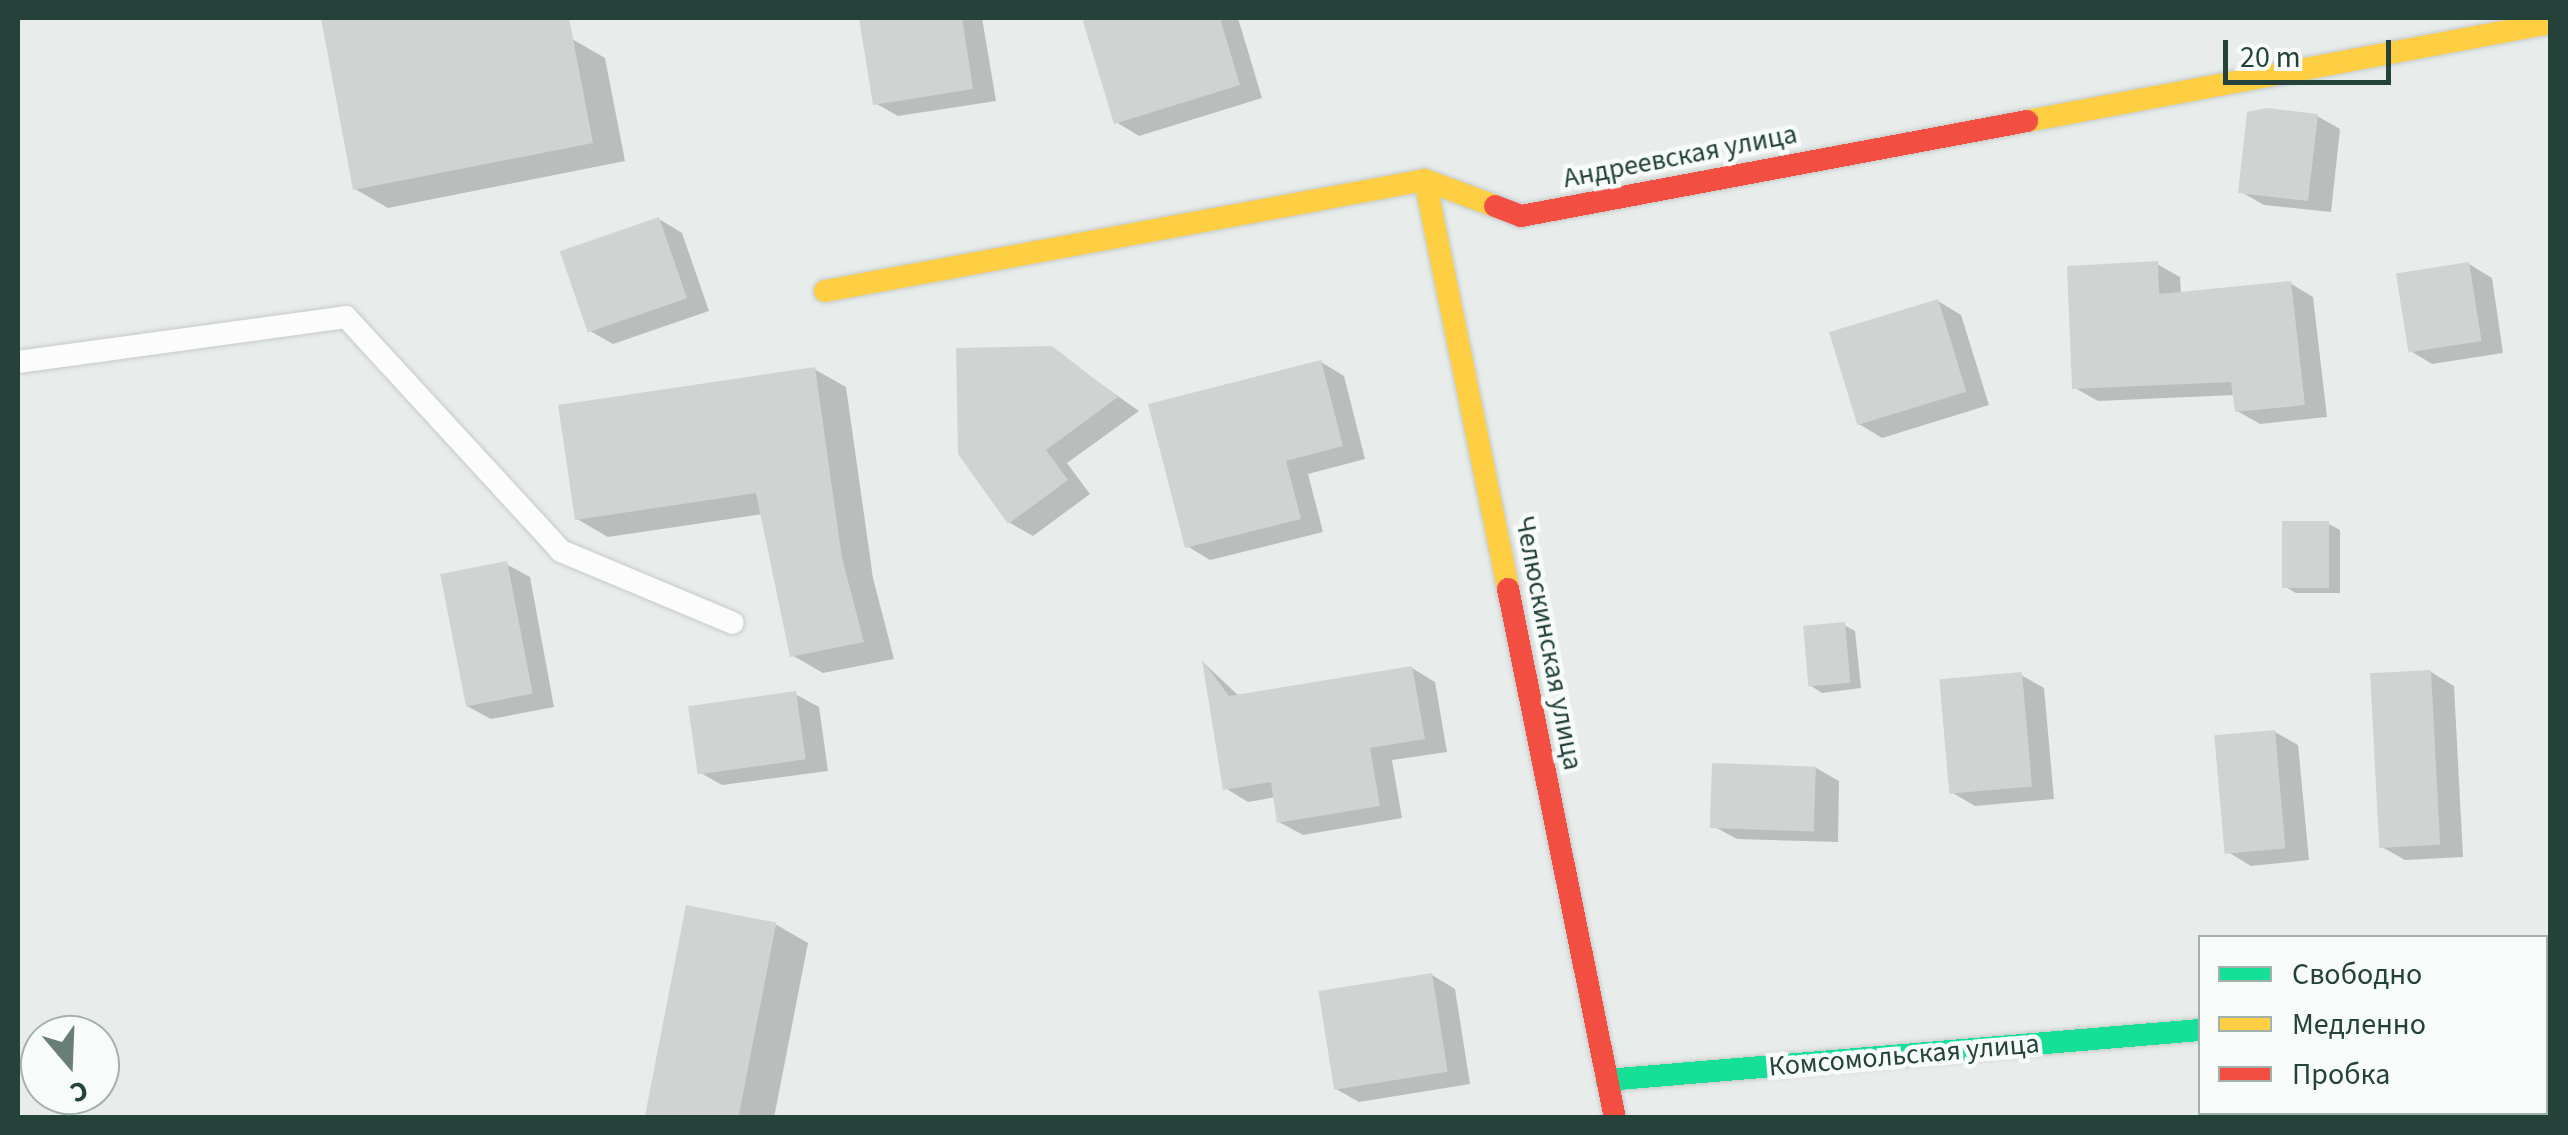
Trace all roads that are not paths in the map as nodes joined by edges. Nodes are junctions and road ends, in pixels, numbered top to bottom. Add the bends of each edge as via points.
1 (2550, 23) edge
2 (1425, 180) junction
3 (824, 290) dead end
4 (18, 362) edge
5 (733, 623) dead end
6 (2198, 1030) edge
7 (1607, 1080) junction
8 (1614, 1118) edge

1 - 2 street, Андреевская улица via 1521,216
2 - 3 street
2 - 7 street, Челюскинская улица
4 - 5 lane via 346,318 560,551
6 - 7 street, Комсомольская улица
7 - 8 street, Челюскинская улица

